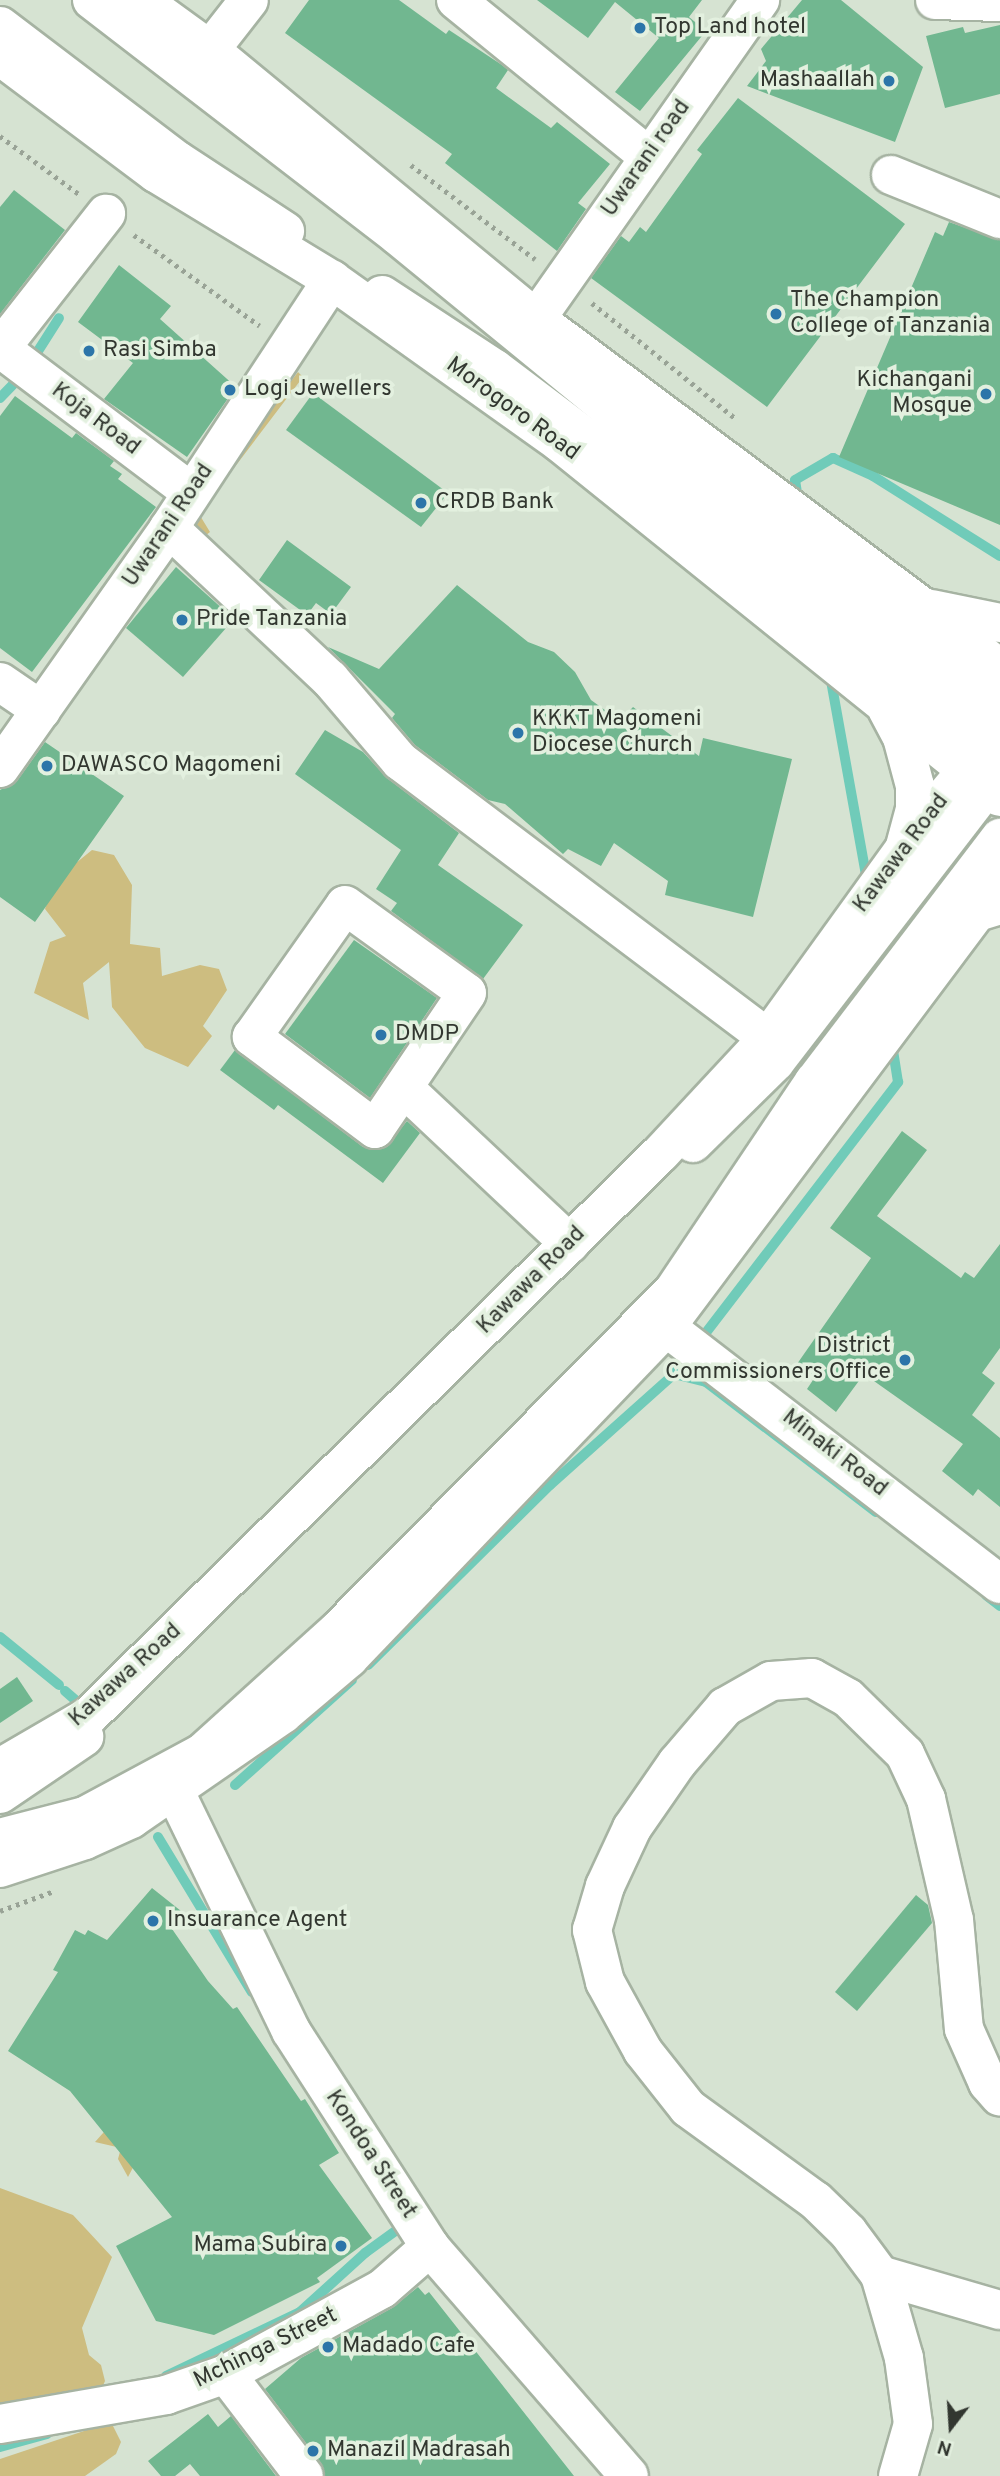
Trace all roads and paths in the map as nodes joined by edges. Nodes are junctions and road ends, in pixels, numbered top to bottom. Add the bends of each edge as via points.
1 (92, 0) edge
2 (142, 0) edge
3 (249, 0) edge
4 (456, 0) edge
5 (760, 0) edge
6 (934, 0) edge
7 (1000, 2) edge
8 (0, 26) edge
9 (210, 50) junction
10 (0, 55) edge
11 (0, 136) edge
12 (648, 156) junction
13 (401, 157) dead end
14 (891, 175) dead end
15 (106, 214) junction
16 (1000, 219) edge
17 (332, 280) junction
18 (563, 280) junction
19 (536, 320) junction
20 (0, 348) edge
21 (289, 348) junction
22 (737, 420) dead end
23 (191, 492) junction
24 (169, 528) junction
25 (923, 607) junction
26 (1000, 623) edge
27 (1000, 669) edge
28 (0, 682) edge
29 (885, 704) junction
30 (41, 710) junction
31 (993, 757) edge
32 (0, 768) edge
33 (1000, 838) edge
34 (905, 847) junction
35 (1000, 881) edge
36 (988, 909) edge
37 (768, 1038) junction
38 (405, 1089) junction
39 (570, 1244) junction
40 (666, 1327) junction
41 (1000, 1584) edge
42 (0, 1768) edge
43 (175, 1793) junction
44 (0, 1794) edge
45 (0, 1838) edge
46 (0, 1867) edge
47 (1000, 2097) edge
48 (430, 2246) junction
49 (880, 2275) junction
50 (1000, 2310) edge
51 (226, 2374) junction
52 (0, 2424) edge
53 (304, 2476) edge
54 (629, 2476) edge
55 (898, 2476) edge

1 - 31 main road via 321,175 676,463
2 - 9 main road
3 - 9 main road
4 - 12 main road
5 - 12 main road, Uwarani road
6 - 7 main road
8 - 31 main road, Morogoro Road via 178,161 495,369
9 - 19 main road
10 - 17 main road, Morogoro Road via 156,173
11 - 15 path
12 - 18 main road, Uwarani road
13 - 18 path
14 - 16 main road
15 - 20 main road
15 - 21 path
17 - 21 main road, Uwarani Road
17 - 29 main road, Morogoro Road via 559,442
18 - 19 main road, Uwarani road
18 - 22 path
19 - 25 main road
20 - 23 main road, Koja Road
21 - 23 main road, Uwarani Road
23 - 24 main road, Uwarani Road
24 - 30 main road, Uwarani Road
24 - 37 main road via 330,679 400,761
25 - 26 main road
25 - 27 main road
28 - 30 main road
29 - 31 main road, Morogoro Road
29 - 34 main road via 902,737 915,786 915,809
30 - 32 main road, Uwarani Road
31 - 34 main road, Kawawa Road
31 - 44 main road, Kawawa Road via 775,1062 117,1715
33 - 45 main road via 814,1082 674,1290 339,1629 202,1753 85,1816
34 - 37 main road, Kawawa Road
35 - 36 main road
36 - 40 main road
37 - 39 main road, Kawawa Road
38 - 38 main road via 467,993 345,905 252,1037 375,1129
38 - 39 main road
39 - 42 main road, Kawawa Road via 89,1716
40 - 41 main road, Minaki Road
40 - 43 main road via 349,1658 283,1714
43 - 46 main road via 85,1840
43 - 48 main road, Kondoa Street via 291,2031
47 - 49 main road via 988,2083 964,2029 954,1920 926,1799 905,1754 848,1698 812,1678 771,1681 725,1707 677,1763 632,1828 605,1886 592,1930 605,1982 643,2051 688,2108 816,2202 848,2232
48 - 51 main road, Mchinga Street via 382,2289
48 - 54 main road, Kondoa Street
49 - 50 main road
49 - 55 main road via 904,2358 913,2424
51 - 52 main road, Mchinga Street via 166,2395
51 - 53 main road

